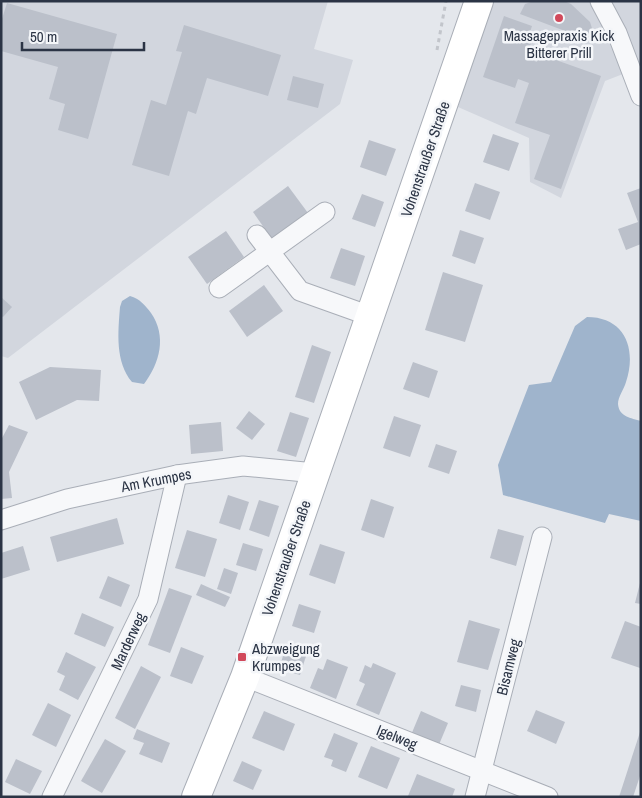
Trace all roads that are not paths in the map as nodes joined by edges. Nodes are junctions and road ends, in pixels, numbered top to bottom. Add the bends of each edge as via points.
1 (480, 1) edge
2 (600, 1) edge
3 (641, 96) edge
4 (325, 212) dead end
5 (256, 235) dead end
6 (270, 252) junction
7 (219, 288) dead end
8 (370, 316) junction
9 (315, 473) junction
10 (177, 475) junction
11 (1, 520) edge
12 (542, 537) dead end
13 (245, 677) junction
14 (482, 770) junction
15 (52, 797) edge
16 (196, 797) edge
17 (475, 797) edge
18 (548, 797) edge

1 - 8 main road, Vohenstraußer Straße
2 - 3 street via 617,33
4 - 6 street
5 - 6 street
6 - 7 street
6 - 8 street via 300,291
8 - 9 main road, Vohenstraußer Straße
9 - 10 street, Am Krumpes via 243,466
9 - 13 main road, Vohenstraußer Straße
10 - 11 street, Am Krumpes via 68,499
10 - 15 street, Marderweg via 148,599
12 - 14 street, Bisamweg
13 - 14 street, Igelweg
13 - 16 main road, Vohenstraußer Straße
14 - 17 street, Bisamweg
14 - 18 street, Igelweg

